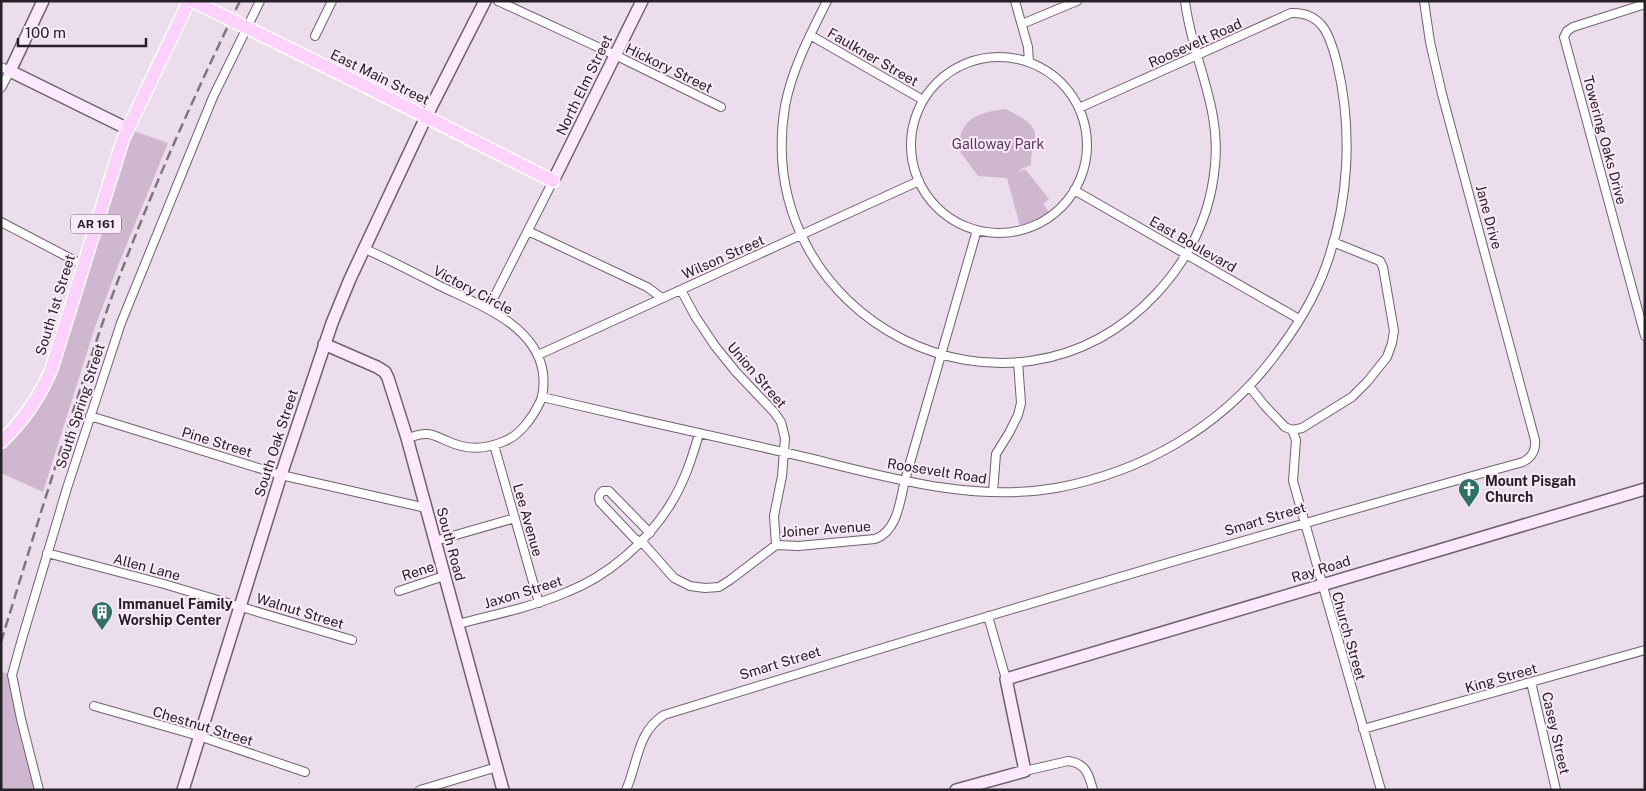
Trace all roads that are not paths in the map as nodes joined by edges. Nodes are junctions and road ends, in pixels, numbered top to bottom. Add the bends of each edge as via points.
1 (43, 1) edge
2 (189, 1) edge
3 (193, 1) edge
4 (260, 1) edge
5 (332, 1) edge
6 (485, 1) edge
7 (498, 1) edge
8 (642, 1) edge
9 (827, 1) edge
10 (1016, 1) edge
11 (1077, 1) edge
12 (1184, 1) edge
13 (1424, 1) edge
14 (1645, 4) edge
15 (1022, 24) junction
16 (810, 35) junction
17 (315, 36) dead end
18 (615, 55) junction
19 (1196, 55) junction
20 (1029, 62) junction
21 (6, 69) edge
22 (1, 88) edge
23 (923, 100) junction
24 (721, 107) dead end
25 (1079, 108) junction
26 (426, 117) junction
27 (128, 129) junction
28 (553, 181) junction
29 (919, 181) junction
30 (1074, 190) junction
31 (1, 222) edge
32 (977, 230) junction
33 (528, 231) junction
34 (801, 235) junction
35 (1334, 242) junction
36 (365, 248) junction
37 (1186, 254) junction
38 (83, 265) junction
39 (681, 290) junction
40 (662, 298) junction
41 (488, 309) junction
42 (1299, 319) junction
43 (1645, 336) edge
44 (324, 344) junction
45 (538, 355) junction
46 (941, 355) junction
47 (1018, 362) junction
48 (1249, 386) junction
49 (542, 397) junction
50 (90, 416) junction
51 (1292, 430) junction
52 (699, 434) junction
53 (1534, 437) joint
54 (406, 438) junction
55 (1, 442) edge
56 (494, 445) junction
57 (784, 452) junction
58 (281, 475) junction
59 (905, 480) junction
60 (1645, 488) edge
61 (993, 492) junction
62 (426, 508) junction
63 (515, 518) junction
64 (1305, 523) junction
65 (650, 533) junction
66 (435, 541) junction
67 (640, 542) junction
68 (776, 545) junction
69 (47, 553) junction
70 (444, 576) junction
71 (1322, 585) junction
72 (399, 591) dead end
73 (539, 602) junction
74 (240, 606) junction
75 (988, 616) junction
76 (458, 624) junction
77 (352, 640) dead end
78 (1645, 650) edge
79 (1006, 679) junction
80 (1531, 682) junction
81 (94, 706) dead end
82 (1363, 729) junction
83 (199, 736) junction
84 (496, 767) junction
85 (1025, 771) junction
86 (304, 772) dead end
87 (39, 790) edge
88 (183, 790) edge
89 (420, 790) edge
90 (503, 790) edge
91 (626, 790) edge
92 (956, 790) edge
93 (1093, 790) edge
94 (1381, 790) edge
95 (1556, 790) edge

1 - 21 street
2 - 27 main road, South 1st Street / AR 161
3 - 26 main road, East Main Street, bridge
4 - 50 street, South Spring Street via 214,97 143,266
5 - 17 street
6 - 26 street, South Oak Street
7 - 18 street, Hickory Street
8 - 18 street, North Elm Street
9 - 16 street
10 - 15 street
11 - 15 street
12 - 19 street
13 - 53 street, Jane Drive via 1442,94
14 - 43 street, Towering Oaks Drive via 1573,27 1564,37
15 - 20 street
16 - 23 street, Faulkner Street
16 - 34 street via 791,83 782,132 783,173 788,200
18 - 24 street, Hickory Street
18 - 28 street, North Elm Street
19 - 25 street, Roosevelt Road
19 - 35 street, Roosevelt Road via 1290,13 1305,14 1324,28 1341,83 1347,138 1346,170
19 - 37 street via 1209,94 1216,151 1208,204
20 - 23 street via 999,57 969,62 943,77
20 - 25 street via 1055,77
21 - 22 street
21 - 27 street
23 - 29 street via 912,135 912,160
25 - 30 street via 1086,131 1086,155
26 - 28 main road, East Main Street
26 - 36 street, South Oak Street
27 - 38 main road, South 1st Street / AR 161
28 - 33 street
29 - 32 street via 938,208
29 - 34 street, Wilson Street
30 - 32 street via 1057,211 1034,225 1006,232
30 - 37 street, East Boulevard
31 - 38 street
32 - 46 street, Joiner Avenue
33 - 40 street via 647,287
33 - 41 street
34 - 39 street, Wilson Street
34 - 46 street via 816,263 855,308 907,342
35 - 42 street, Roosevelt Road via 1319,282
35 - 51 street via 1380,261 1394,331 1392,343 1381,366 1352,397 1310,424
36 - 41 street, Victory Circle
36 - 44 street, South Oak Street
37 - 42 street, East Boulevard
37 - 47 street via 1151,299 1113,329 1078,347
38 - 55 main road, South 1st Street / AR 161 via 46,381 21,421
39 - 40 street, Wilson Street
39 - 57 street, Union Street via 714,346 781,422
40 - 45 street, Wilson Street
41 - 45 street, Victory Circle via 519,331
42 - 48 street, Roosevelt Road via 1271,361
44 - 54 street, South Road via 385,372
44 - 58 street, South Oak Street
45 - 49 street, Victory Circle via 544,383
46 - 47 street via 979,362
46 - 59 street, Joiner Avenue
47 - 61 street via 1021,403 1018,415 996,454
48 - 51 street via 1285,427
48 - 61 street, Roosevelt Road via 1190,436 1143,462 1118,472 1054,488
49 - 52 street, Roosevelt Road
49 - 56 street, Victory Circle via 528,422 515,436
50 - 58 street, Pine Street
50 - 69 street, South Spring Street
51 - 64 street, Church Street via 1296,440 1293,481
52 - 57 street, Roosevelt Road
52 - 65 street, Jaxon Street via 684,479
53 - 64 street, Smart Street via 1534,452 1523,462
54 - 56 street, Victory Circle via 426,434 466,448
54 - 62 street, South Road
56 - 63 street, Lee Avenue
57 - 59 street, Roosevelt Road
57 - 68 street, Union Street via 774,516
58 - 62 street, Pine Street
58 - 74 street, South Oak Street
59 - 61 street, Roosevelt Road via 958,490
59 - 68 street, Joiner Avenue via 891,528 879,538
60 - 71 street, Ray Road
62 - 66 street, South Road
63 - 66 street
63 - 73 street, Lee Avenue
64 - 71 street, Church Street
64 - 75 street, Smart Street
65 - 67 street, Jaxon Street
65 - 67 street via 609,491 600,494 600,502
66 - 70 street, South Road
67 - 68 street, Joiner Avenue via 681,583 712,588 730,580
67 - 73 street, Jaxon Street via 587,583
69 - 74 street, Allen Lane
69 - 87 street, South Spring Street via 12,675
70 - 72 street, Rene
70 - 76 street, South Road
71 - 79 street, Ray Road
71 - 82 street, Church Street
73 - 76 street, Jaxon Street
74 - 77 street, Walnut Street
74 - 83 street, South Oak Street
75 - 79 street
75 - 91 street, Smart Street via 664,714 644,735
76 - 84 street, South Road
78 - 80 street, King Street
79 - 85 street
80 - 82 street, King Street
80 - 95 street, Casey Street
81 - 83 street, Chestnut Street
82 - 94 street, Church Street
83 - 86 street, Chestnut Street
83 - 88 street, South Oak Street
84 - 89 street
84 - 90 street, South Road
85 - 92 street
85 - 93 street via 1075,762 1088,773

